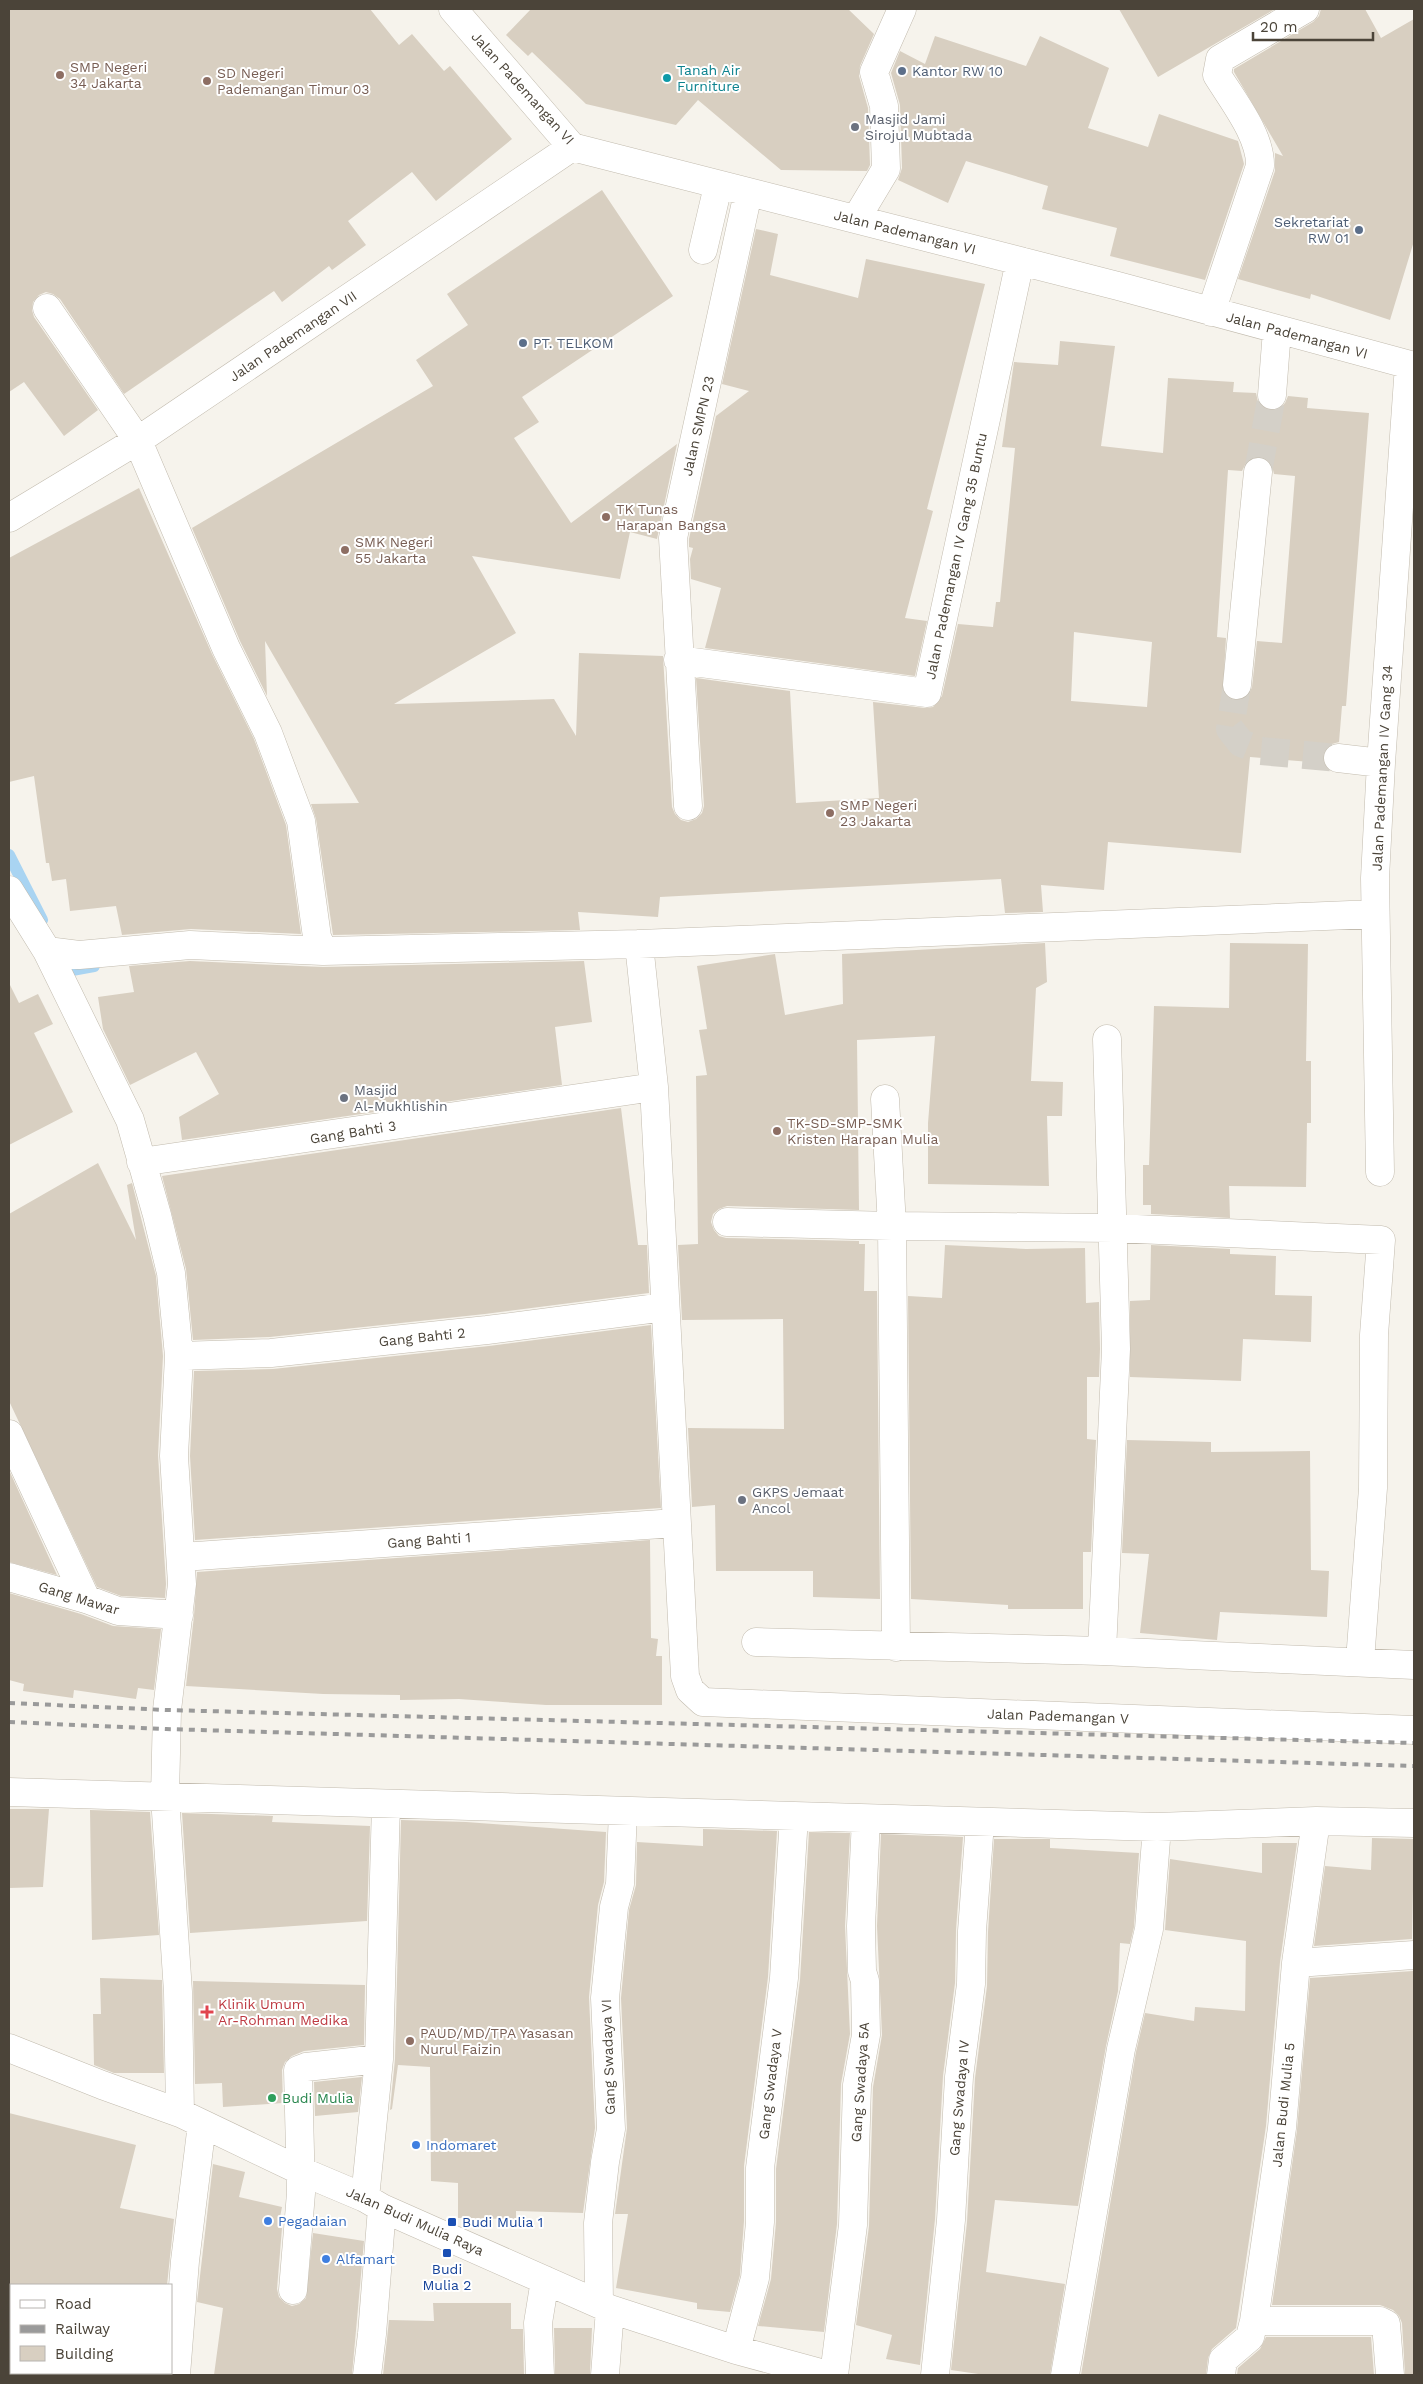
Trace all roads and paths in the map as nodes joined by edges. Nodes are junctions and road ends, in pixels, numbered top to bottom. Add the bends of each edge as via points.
1 (453, 9) edge
2 (902, 9) edge
3 (1305, 9) edge
4 (572, 147) junction
5 (718, 186) junction
6 (748, 194) junction
7 (856, 219) junction
8 (703, 250) dead end
9 (1020, 261) junction
10 (47, 308) dead end
11 (1211, 312) junction
12 (1277, 330) junction
13 (1411, 366) edge
14 (1272, 394) tunnel mouth
15 (138, 441) junction
16 (1258, 472) tunnel mouth
17 (9, 518) edge
18 (678, 660) junction
19 (1237, 685) tunnel mouth
20 (1338, 758) tunnel mouth
21 (1381, 763) junction
22 (688, 806) dead end
23 (9, 890) edge
24 (1375, 914) junction
25 (323, 951) junction
26 (60, 952) junction
27 (640, 954) junction
28 (1107, 1038) dead end
29 (654, 1087) junction
30 (885, 1099) dead end
31 (141, 1162) junction
32 (1380, 1172) dead end
33 (727, 1222) dead end
34 (892, 1226) junction
35 (1114, 1228) junction
36 (665, 1307) junction
37 (179, 1356) junction
38 (9, 1434) edge
39 (676, 1523) junction
40 (182, 1557) junction
41 (9, 1577) edge
42 (86, 1599) junction
43 (179, 1615) junction
44 (756, 1642) dead end
45 (896, 1647) junction
46 (1102, 1651) junction
47 (1360, 1661) junction
48 (1414, 1664) edge
49 (1414, 1730) edge
50 (9, 1792) edge
51 (165, 1797) junction
52 (386, 1804) junction
53 (623, 1811) junction
54 (794, 1816) junction
55 (866, 1818) junction
56 (980, 1822) junction
57 (1316, 1822) junction
58 (1414, 1823) edge
59 (1157, 1827) junction
60 (1414, 1954) edge
61 (1296, 1963) junction
62 (9, 2048) edge
63 (379, 2059) junction
64 (191, 2118) junction
65 (300, 2171) junction
66 (373, 2203) junction
67 (546, 2280) junction
68 (293, 2290) dead end
69 (604, 2306) junction
70 (1254, 2321) junction
71 (753, 2361) edge
72 (176, 2375) edge
73 (366, 2375) edge
74 (540, 2375) edge
75 (606, 2375) edge
76 (828, 2375) edge
77 (834, 2375) edge
78 (935, 2375) edge
79 (1065, 2375) edge
80 (1221, 2375) edge
81 (1390, 2375) edge

1 - 4 street, Jalan Pademangan VI
2 - 7 street via 874,72 884,106 886,169
3 - 11 street via 1220,59 1217,75 1258,144 1260,166
4 - 5 street, Jalan Pademangan VI
4 - 15 street, Jalan Pademangan VII
5 - 6 street, Jalan Pademangan VI
5 - 8 street
6 - 7 street, Jalan Pademangan VI
6 - 18 street, Jalan SMPN 23 via 673,538
7 - 9 street, Jalan Pademangan VI
9 - 11 street, Jalan Pademangan VI
9 - 18 street, Jalan Pademangan IV Gang 35 Buntu via 927,693
10 - 15 street
11 - 12 street, Jalan Pademangan VI
12 - 13 street, Jalan Pademangan VI
12 - 14 street
13 - 21 street, Jalan Pademangan IV Gang 34
15 - 17 street, Jalan Pademangan VII
15 - 25 street via 226,648 268,733 301,821 317,937
16 - 19 street
18 - 22 street, Jalan SMPN 23
20 - 21 street
21 - 24 street, Jalan Pademangan IV Gang 34
23 - 26 street
24 - 27 street
24 - 32 street, Jalan Pademangan IV Gang 34
25 - 26 street via 190,945
25 - 27 street
26 - 31 street via 130,1120
27 - 29 street
28 - 35 street
29 - 31 street, Gang Bahti 3
29 - 36 street
30 - 34 street
31 - 37 street via 171,1273
33 - 34 street
34 - 35 street
34 - 45 street
35 - 46 street via 1116,1348
35 - 47 street via 1382,1240 1374,1335 1373,1488
36 - 37 street, Gang Bahti 2 via 271,1353
36 - 39 street
37 - 40 street via 174,1456
38 - 42 street
39 - 40 street, Gang Bahti 1
39 - 49 street, Jalan Pademangan V via 686,1676 690,1690 703,1702
40 - 43 street
41 - 42 street, Gang Mawar
42 - 43 street, Gang Mawar via 118,1611
43 - 51 street via 167,1710
44 - 45 street
45 - 46 street
46 - 47 street
47 - 48 street
50 - 51 street
51 - 52 street
51 - 64 street via 178,1992
52 - 53 street
52 - 63 street
53 - 54 street
53 - 69 street, Gang Swadaya VI via 620,1884 614,1907 605,1998 612,2129 598,2223
54 - 55 street
54 - 71 street, Gang Swadaya V via 784,1978 760,2168
55 - 56 street
55 - 77 street, Gang Swadaya 5A via 861,1926 866,2035 857,2085 853,2225
56 - 59 street
56 - 78 street, Gang Swadaya IV via 972,1931 972,1984 959,2077 951,2220
57 - 58 street
57 - 59 street
57 - 61 street, Jalan Budi Mulia 5
59 - 79 street via 1149,1929 1121,2049
60 - 61 street
61 - 70 street, Jalan Budi Mulia 5 via 1282,2128
62 - 64 street, Jalan Budi Mulia Raya
63 - 65 street via 298,2070
63 - 66 street
64 - 65 street, Jalan Budi Mulia Raya
64 - 72 street
65 - 66 street, Jalan Budi Mulia Raya
65 - 68 street
66 - 67 street, Jalan Budi Mulia Raya
66 - 73 street via 372,2334
67 - 69 street, Jalan Budi Mulia Raya
67 - 74 street via 538,2323
69 - 71 street, Jalan Budi Mulia Raya
69 - 75 street, Gang Swadaya VI
70 - 80 street, Jalan Budi Mulia 5 via 1250,2337 1223,2360
70 - 81 street via 1380,2321 1386,2324 1388,2331
71 - 76 street, Jalan Budi Mulia Raya

